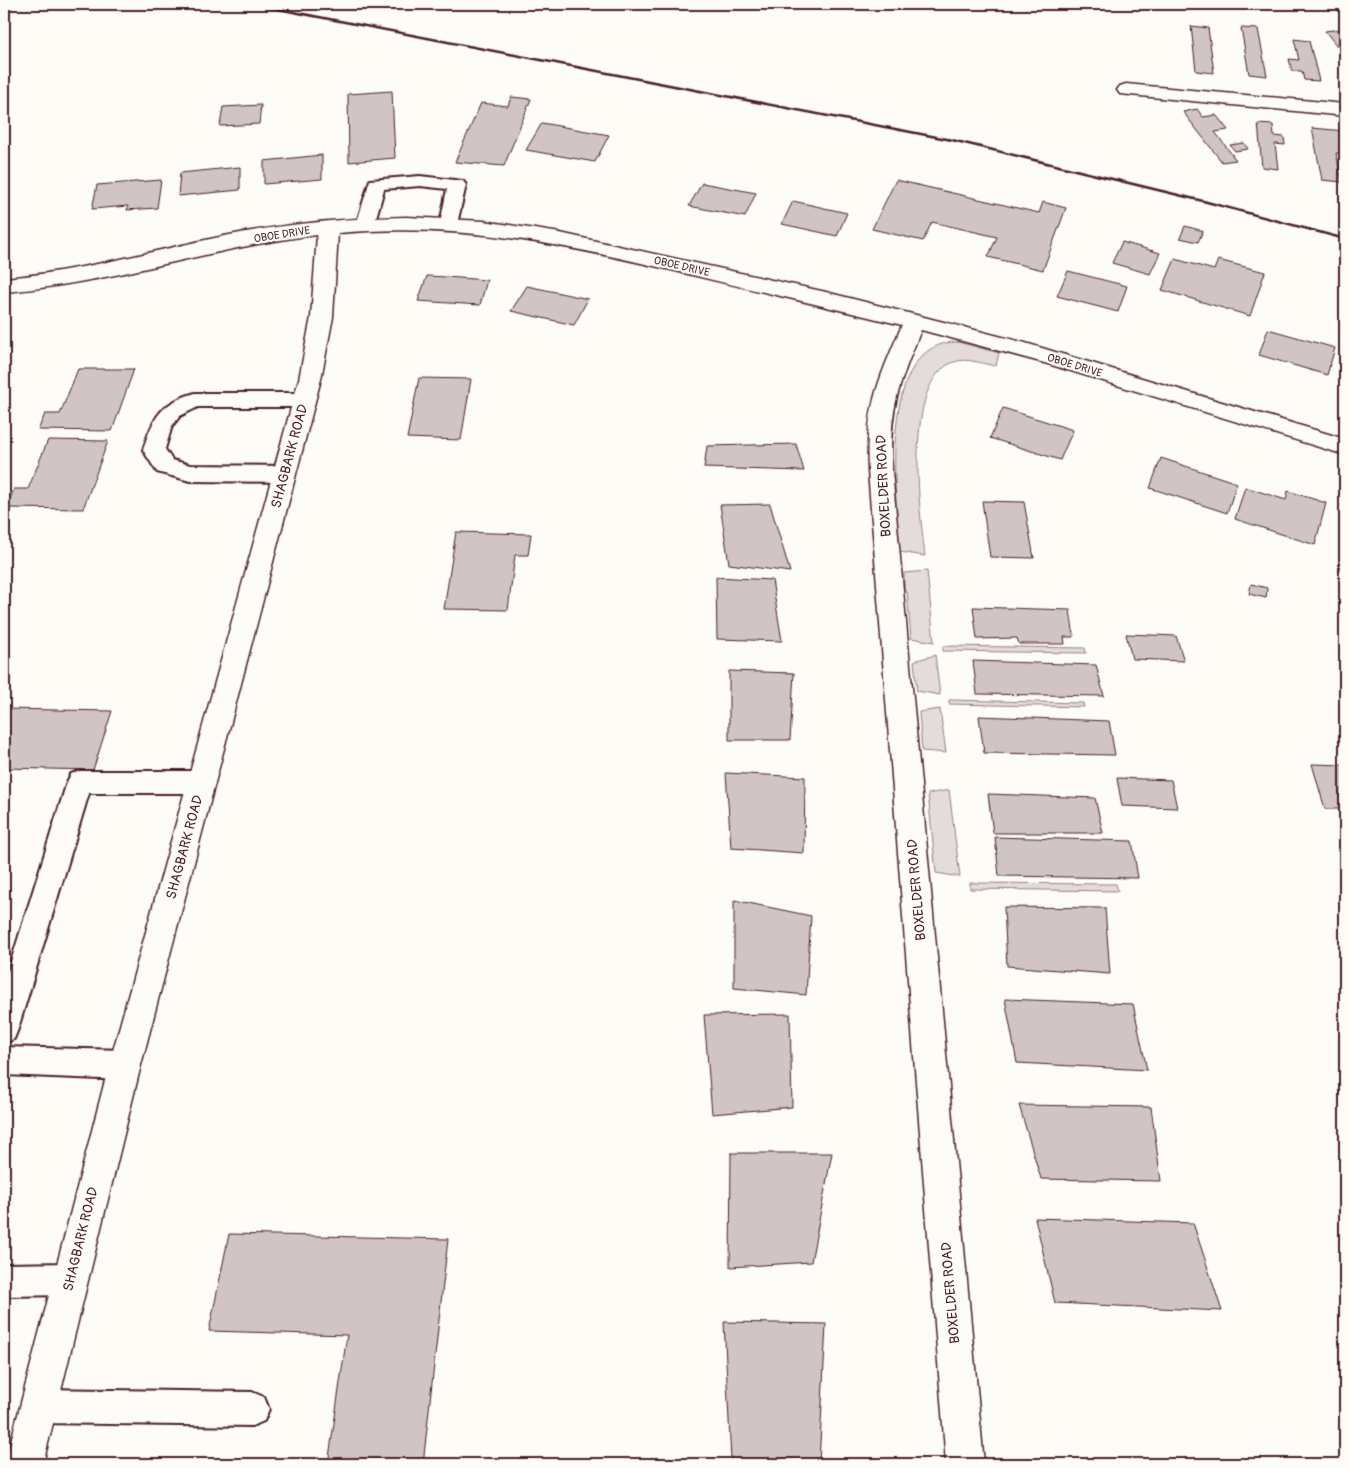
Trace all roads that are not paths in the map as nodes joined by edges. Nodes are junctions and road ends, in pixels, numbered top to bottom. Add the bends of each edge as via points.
1 (1126, 90) dead end
2 (1345, 110) edge
3 (449, 224) junction
4 (365, 225) junction
5 (328, 227) junction
6 (4, 284) edge
7 (914, 321) junction
8 (304, 400) junction
9 (1345, 447) edge
10 (284, 474) junction
11 (202, 782) junction
12 (4, 1029) edge
13 (4, 1061) edge
14 (125, 1065) junction
15 (70, 1279) junction
16 (4, 1280) edge
17 (38, 1406) junction
18 (252, 1409) dead end
19 (24, 1464) edge
20 (965, 1464) edge

1 - 2 street
3 - 4 street, OBOE DRIVE
3 - 4 lane via 457,185 420,181 376,184
3 - 7 street, OBOE DRIVE via 489,227 579,242
4 - 5 street, OBOE DRIVE
5 - 6 street, OBOE DRIVE via 206,246 66,278
5 - 8 street, SHAGBARK ROAD via 322,317
7 - 9 street, OBOE DRIVE via 1027,351
7 - 20 street, BOXELDER ROAD via 881,413 880,471
8 - 10 street, SHAGBARK ROAD
8 - 10 lane via 195,400 173,411 162,423 154,450 165,466 190,473
10 - 11 street, SHAGBARK ROAD
11 - 12 lane via 80,782
11 - 14 street, SHAGBARK ROAD
13 - 14 lane
14 - 15 street, SHAGBARK ROAD
15 - 16 lane
15 - 17 street, SHAGBARK ROAD
17 - 18 lane
17 - 19 street, SHAGBARK ROAD

